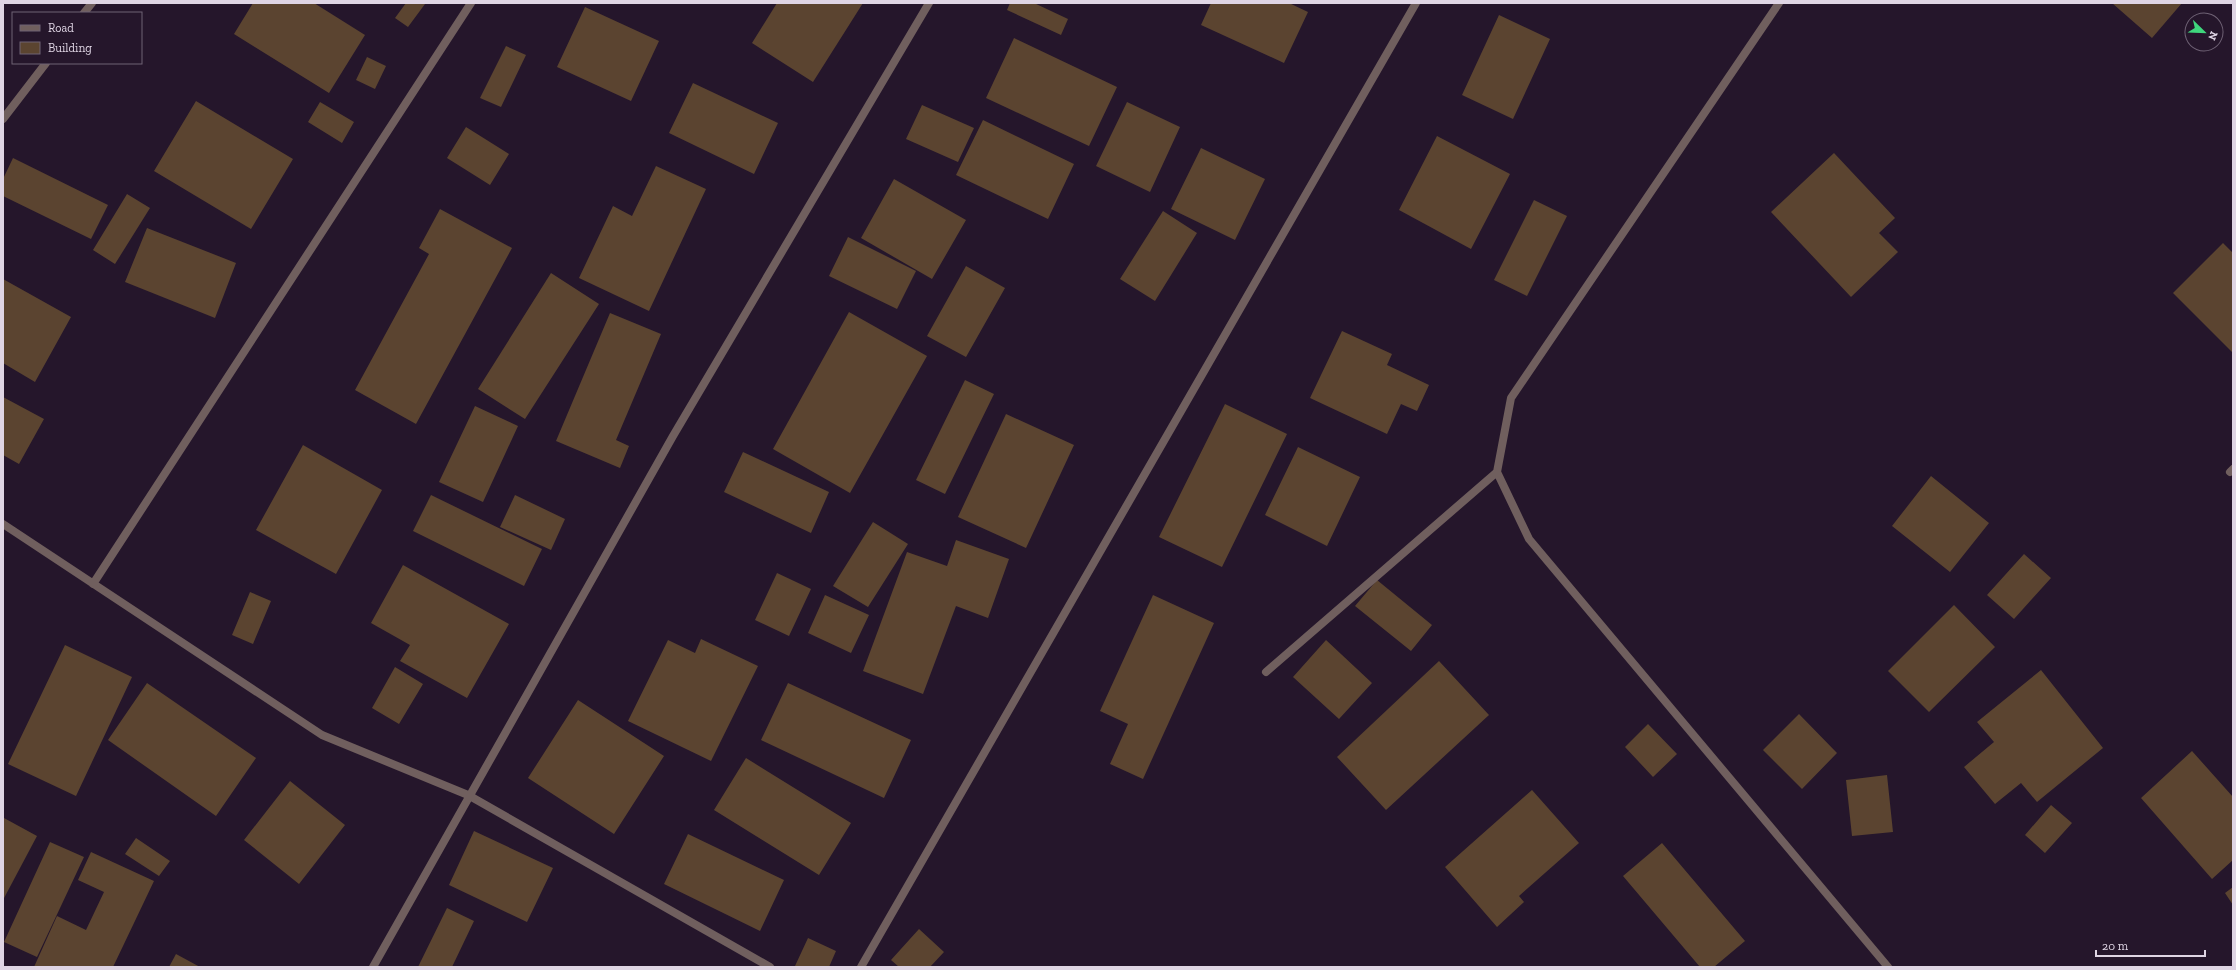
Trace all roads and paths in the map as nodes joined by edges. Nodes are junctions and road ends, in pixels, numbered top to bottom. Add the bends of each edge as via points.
1 (92, 3) edge
2 (471, 3) edge
3 (929, 3) edge
4 (1416, 3) edge
5 (1779, 3) edge
6 (85, 12) edge
7 (45, 64) edge
8 (3, 119) edge
9 (1496, 472) junction
10 (3, 524) edge
11 (93, 584) junction
12 (1266, 672) dead end
13 (468, 795) junction
14 (373, 967) edge
15 (770, 967) edge
16 (861, 967) edge
17 (1888, 967) edge

1 - 6 street
2 - 11 street
3 - 13 street via 673,436
4 - 16 street
5 - 9 street via 1511,398
7 - 8 street
9 - 12 street
9 - 17 street via 1529,539
10 - 11 street
11 - 13 street via 322,735
13 - 14 street
13 - 15 street

